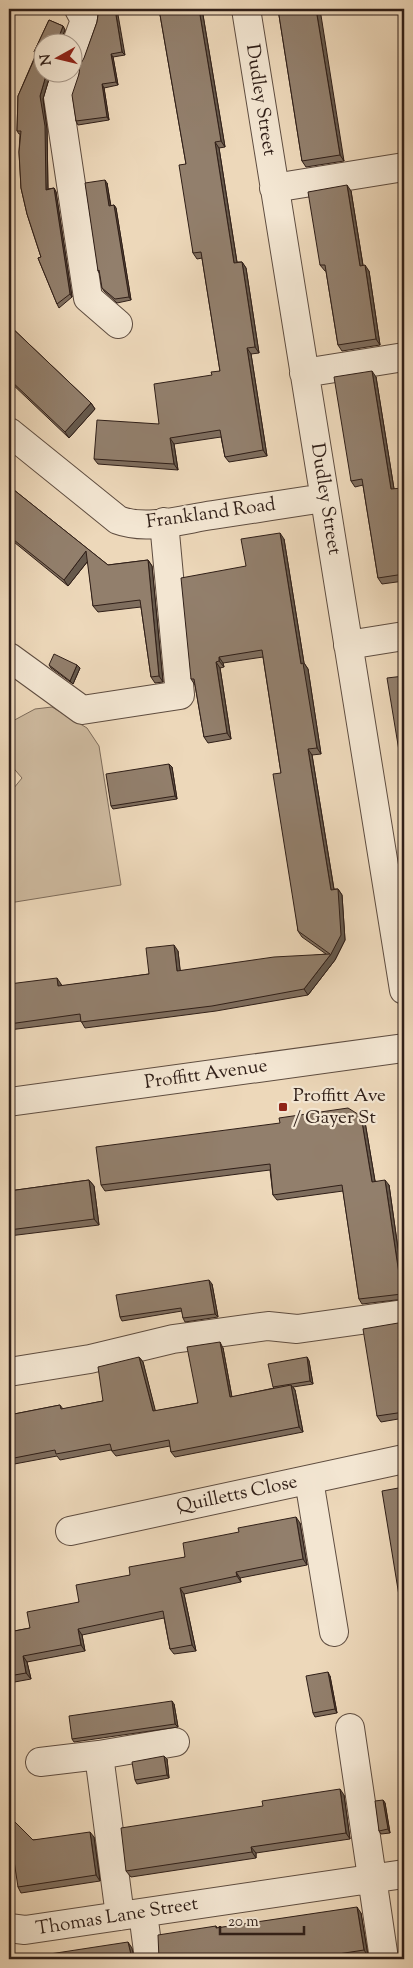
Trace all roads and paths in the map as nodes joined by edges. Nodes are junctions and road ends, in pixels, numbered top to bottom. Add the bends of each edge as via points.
1 (79, 9) edge
2 (246, 9) edge
3 (81, 32) edge
4 (63, 82) edge
5 (404, 167) edge
6 (274, 188) junction
7 (118, 324) dead end
8 (404, 357) edge
9 (304, 373) junction
10 (9, 432) edge
11 (324, 498) junction
12 (164, 522) junction
13 (404, 636) edge
14 (348, 645) junction
15 (9, 657) edge
16 (404, 990) edge
17 (404, 1048) edge
18 (9, 1102) edge
19 (404, 1314) edge
20 (9, 1372) edge
21 (404, 1459) edge
22 (309, 1480) junction
23 (70, 1531) dead end
24 (334, 1632) dead end
25 (350, 1728) dead end
26 (175, 1742) dead end
27 (99, 1755) junction
28 (40, 1762) dead end
29 (404, 1874) edge
30 (374, 1878) junction
31 (132, 1914) junction
32 (9, 1928) edge
33 (149, 1959) edge
34 (384, 1959) edge

1 - 3 street via 85,20
2 - 6 street, Dudley Street
4 - 7 street via 58,97 88,298
5 - 6 street
6 - 9 street, Dudley Street
8 - 9 street
9 - 11 street, Dudley Street
10 - 12 street, Frankland Road via 118,520 137,525
11 - 12 street, Frankland Road
11 - 14 street, Dudley Street
12 - 15 street via 180,695 82,710
13 - 14 street
14 - 16 street, Dudley Street
17 - 18 street, Proffitt Avenue
19 - 20 street via 297,1329 268,1326 172,1339 90,1359
21 - 22 street, Quilletts Close
22 - 23 street, Quilletts Close
22 - 24 street
25 - 30 street
26 - 27 street
27 - 28 street
27 - 31 street
29 - 30 street, Thomas Lane Street
30 - 31 street, Thomas Lane Street
30 - 34 street
31 - 32 street, Thomas Lane Street via 25,1930
31 - 33 street

